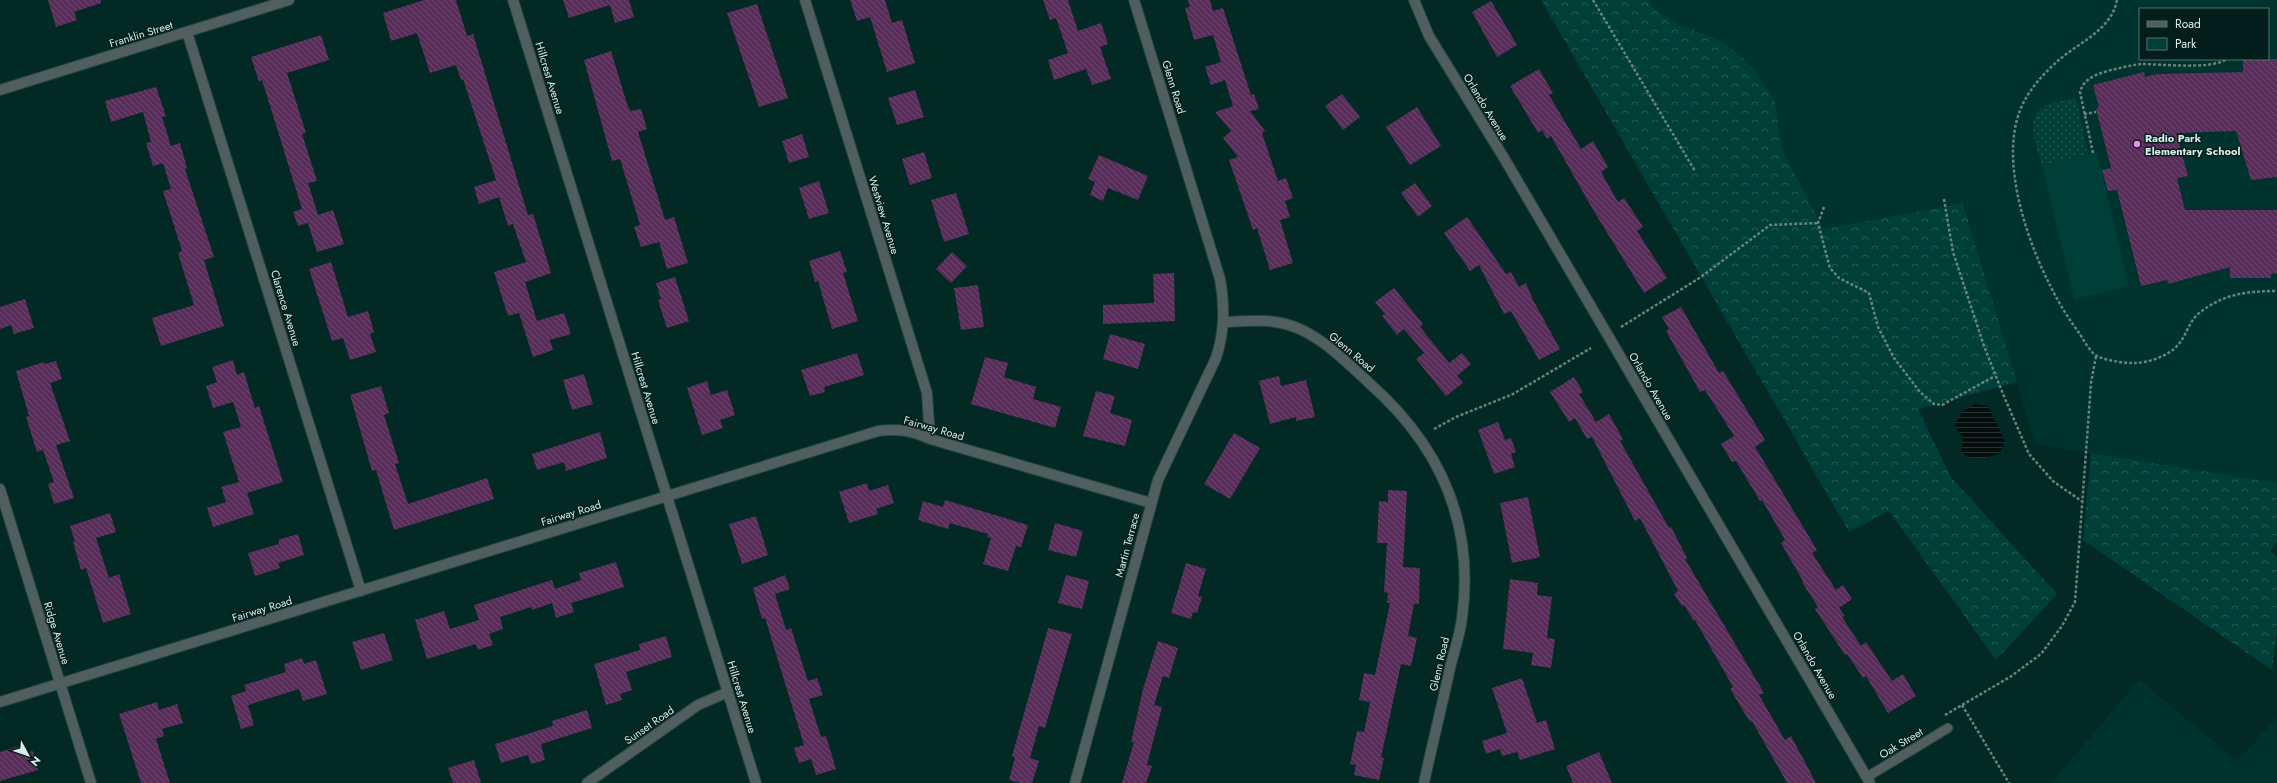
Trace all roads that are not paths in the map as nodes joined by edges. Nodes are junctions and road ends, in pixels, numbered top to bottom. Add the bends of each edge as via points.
1 (289, 0) edge
2 (514, 0) edge
3 (805, 0) edge
4 (1134, 0) edge
5 (1414, 0) edge
6 (187, 32) junction
7 (0, 90) edge
8 (1224, 322) junction
9 (930, 439) junction
10 (0, 490) edge
11 (667, 495) junction
12 (1151, 503) junction
13 (361, 591) junction
14 (60, 683) junction
15 (728, 692) junction
16 (0, 702) edge
17 (1948, 728) dead end
18 (1868, 780) edge
19 (91, 783) edge
20 (587, 783) edge
21 (756, 783) edge
22 (1074, 783) edge
23 (1424, 783) edge

1 - 6 street, Franklin Street
2 - 11 street, Hillcrest Avenue
3 - 9 street, Westview Avenue via 927,393
4 - 8 street, Glenn Road via 1220,278
5 - 18 street, Orlando Avenue via 1429,36 1508,165
6 - 7 street, Franklin Street
6 - 13 street, Clarence Avenue
8 - 12 street, Martin Terrace via 1216,358 1160,474
8 - 23 street, Glenn Road via 1277,322 1315,338 1342,358 1390,401 1414,427 1439,468 1455,508 1463,550 1465,584 1462,619
9 - 11 street, Fairway Road via 902,429 878,430
9 - 12 street, Fairway Road
10 - 14 street, Ridge Avenue
11 - 13 street, Fairway Road
11 - 15 street, Hillcrest Avenue
12 - 22 street, Martin Terrace
13 - 14 street, Fairway Road
14 - 16 street, Fairway Road
14 - 19 street, Ridge Avenue
15 - 20 street, Sunset Road via 698,705
15 - 21 street, Hillcrest Avenue
17 - 18 lane, Oak Street

